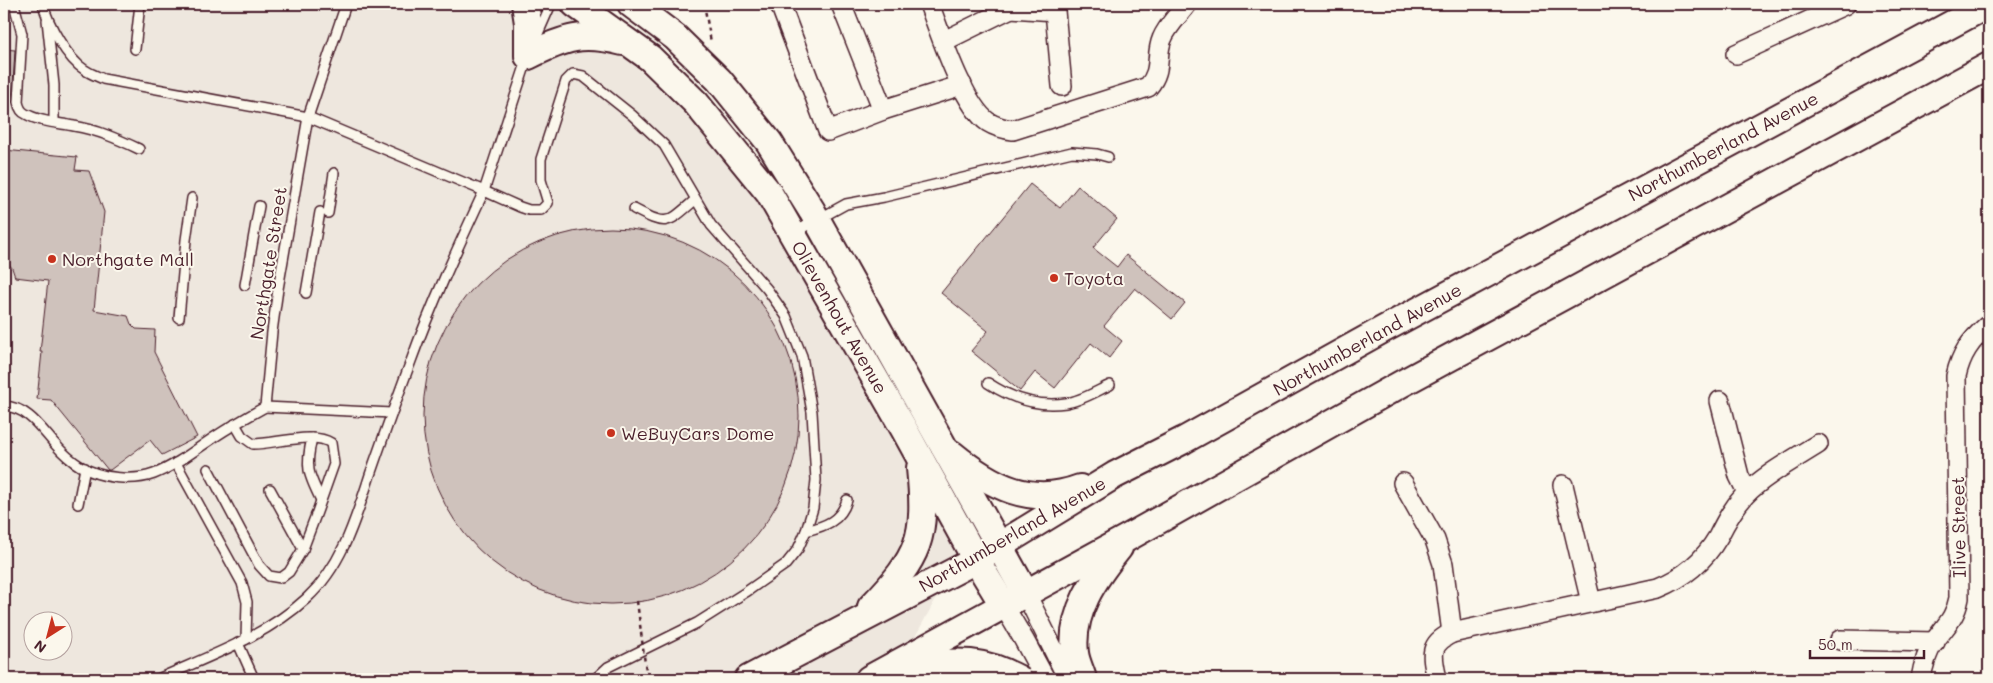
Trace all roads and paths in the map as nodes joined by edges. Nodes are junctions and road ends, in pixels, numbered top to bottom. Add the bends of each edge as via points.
1 (14, 4) edge
2 (43, 4) edge
3 (140, 4) edge
4 (346, 4) edge
5 (525, 4) edge
6 (550, 4) edge
7 (575, 4) edge
8 (631, 4) edge
9 (780, 4) edge
10 (841, 4) edge
11 (929, 4) edge
12 (1187, 4) edge
13 (1989, 4) edge
14 (1011, 6) edge
15 (1836, 6) edge
16 (1055, 7) edge
17 (47, 18) junction
18 (944, 41) junction
19 (630, 43) junction
20 (135, 49) dead end
21 (1736, 54) dead end
22 (528, 56) junction
23 (1989, 66) edge
24 (962, 84) junction
25 (1062, 86) dead end
26 (883, 110) junction
27 (308, 117) junction
28 (54, 122) junction
29 (139, 150) dead end
30 (1108, 157) dead end
31 (334, 173) dead end
32 (484, 191) junction
33 (192, 198) dead end
34 (695, 200) junction
35 (259, 206) dead end
36 (634, 209) dead end
37 (817, 221) junction
38 (792, 233) junction
39 (245, 285) dead end
40 (306, 293) dead end
41 (179, 318) dead end
42 (1988, 327) edge
43 (988, 383) dead end
44 (1110, 385) dead end
45 (1720, 400) dead end
46 (4, 406) edge
47 (265, 407) junction
48 (392, 413) junction
49 (235, 424) junction
50 (312, 438) junction
51 (1818, 444) dead end
52 (930, 449) junction
53 (176, 463) junction
54 (85, 468) junction
55 (208, 469) dead end
56 (1115, 475) junction
57 (1403, 483) dead end
58 (1563, 485) dead end
59 (270, 489) dead end
60 (1747, 492) junction
61 (321, 500) junction
62 (847, 500) dead end
63 (78, 504) dead end
64 (806, 531) junction
65 (1127, 538) junction
66 (999, 546) junction
67 (303, 549) junction
68 (976, 560) junction
69 (1026, 594) junction
70 (637, 601) dead end
71 (1591, 602) junction
72 (1004, 606) junction
73 (856, 622) junction
74 (1452, 633) junction
75 (1840, 640) dead end
76 (242, 641) junction
77 (1934, 642) junction
78 (893, 667) junction
79 (158, 679) edge
80 (254, 679) edge
81 (595, 679) edge
82 (647, 679) edge
83 (748, 679) edge
84 (869, 679) edge
85 (1019, 679) edge
86 (1045, 679) edge
87 (1068, 679) edge
88 (1083, 679) edge
89 (1437, 679) edge
90 (1921, 679) edge

1 - 28 lane via 22,34 19,108 26,115
2 - 17 lane
3 - 20 lane
4 - 27 lane, Northgate Street
5 - 22 main road
6 - 22 lane
7 - 19 main road, Olievenhout Avenue
8 - 37 main road, Olievenhout Avenue via 675,37 719,80 769,142
9 - 26 street via 828,131
10 - 26 street
11 - 18 street
12 - 24 street via 1161,41 1158,73 1148,87 1013,130 999,128 986,121 976,111
13 - 56 main road, Northumberland Avenue
14 - 16 street
14 - 18 street
15 - 21 street
16 - 25 street
17 - 27 lane via 69,56 84,70 103,79
17 - 28 lane
18 - 24 street
19 - 22 main road via 598,36 578,37
19 - 38 main road, Olievenhout Avenue via 696,103 769,193
22 - 32 lane
23 - 65 main road via 1401,384
24 - 26 street
27 - 32 lane
27 - 47 lane, Northgate Street via 278,289
28 - 29 lane via 96,131
30 - 37 lane via 1072,152 1055,155 846,204
31 - 40 lane
32 - 34 lane via 529,210 542,210 548,203 541,180 541,159 566,81 577,74 632,115 664,145
32 - 48 lane via 440,286
33 - 41 lane
34 - 36 lane via 665,222
34 - 64 lane via 711,225 786,316 802,356 812,412 816,462 813,508
35 - 39 lane
37 - 38 lane
37 - 52 main road, Olievenhout Avenue
38 - 52 main road, Olievenhout Avenue
42 - 77 street, Ilive Street via 1967,346 1959,364 1955,388 1959,598 1953,617
43 - 44 lane via 1032,403 1067,403
45 - 60 street via 1739,476
46 - 54 lane via 30,416 60,450
47 - 48 lane
47 - 49 lane
48 - 76 lane via 351,532 325,579 288,614
49 - 50 lane via 242,436 253,444
49 - 53 lane
50 - 61 lane via 309,475
50 - 61 lane via 326,439 331,443 334,464
51 - 60 street
52 - 56 main road via 1016,493 1060,494
52 - 66 main road, Olievenhout Avenue
52 - 68 main road, Olievenhout Avenue
52 - 73 main road via 921,534 914,552 902,573
53 - 54 lane via 154,474 131,477 112,476
53 - 76 lane via 242,583 247,602
54 - 63 lane
55 - 67 lane via 259,565 269,576 282,578
56 - 66 main road, Northumberland Avenue
57 - 74 street via 1441,556
58 - 71 street
59 - 67 lane
60 - 71 street via 1704,557 1687,573 1658,588
61 - 67 lane
62 - 64 lane via 839,517
64 - 81 lane via 798,549 770,576 697,623 608,667
65 - 69 main road
65 - 88 main road via 1096,578 1076,622 1075,653
66 - 68 main road, Northumberland Avenue
66 - 69 main road, Olievenhout Avenue
68 - 72 main road, Olievenhout Avenue
68 - 73 main road, Northumberland Avenue
69 - 72 main road
69 - 87 street, Olievenhout Avenue
70 - 82 path, bridge
71 - 74 street
72 - 78 main road
72 - 86 street, Olievenhout Avenue
73 - 83 main road, Northumberland Avenue
74 - 89 street via 1440,638 1435,645
75 - 77 street
76 - 79 lane
76 - 80 lane
77 - 90 street, Ilive Street via 1926,656
78 - 84 main road
78 - 85 main road via 974,662

